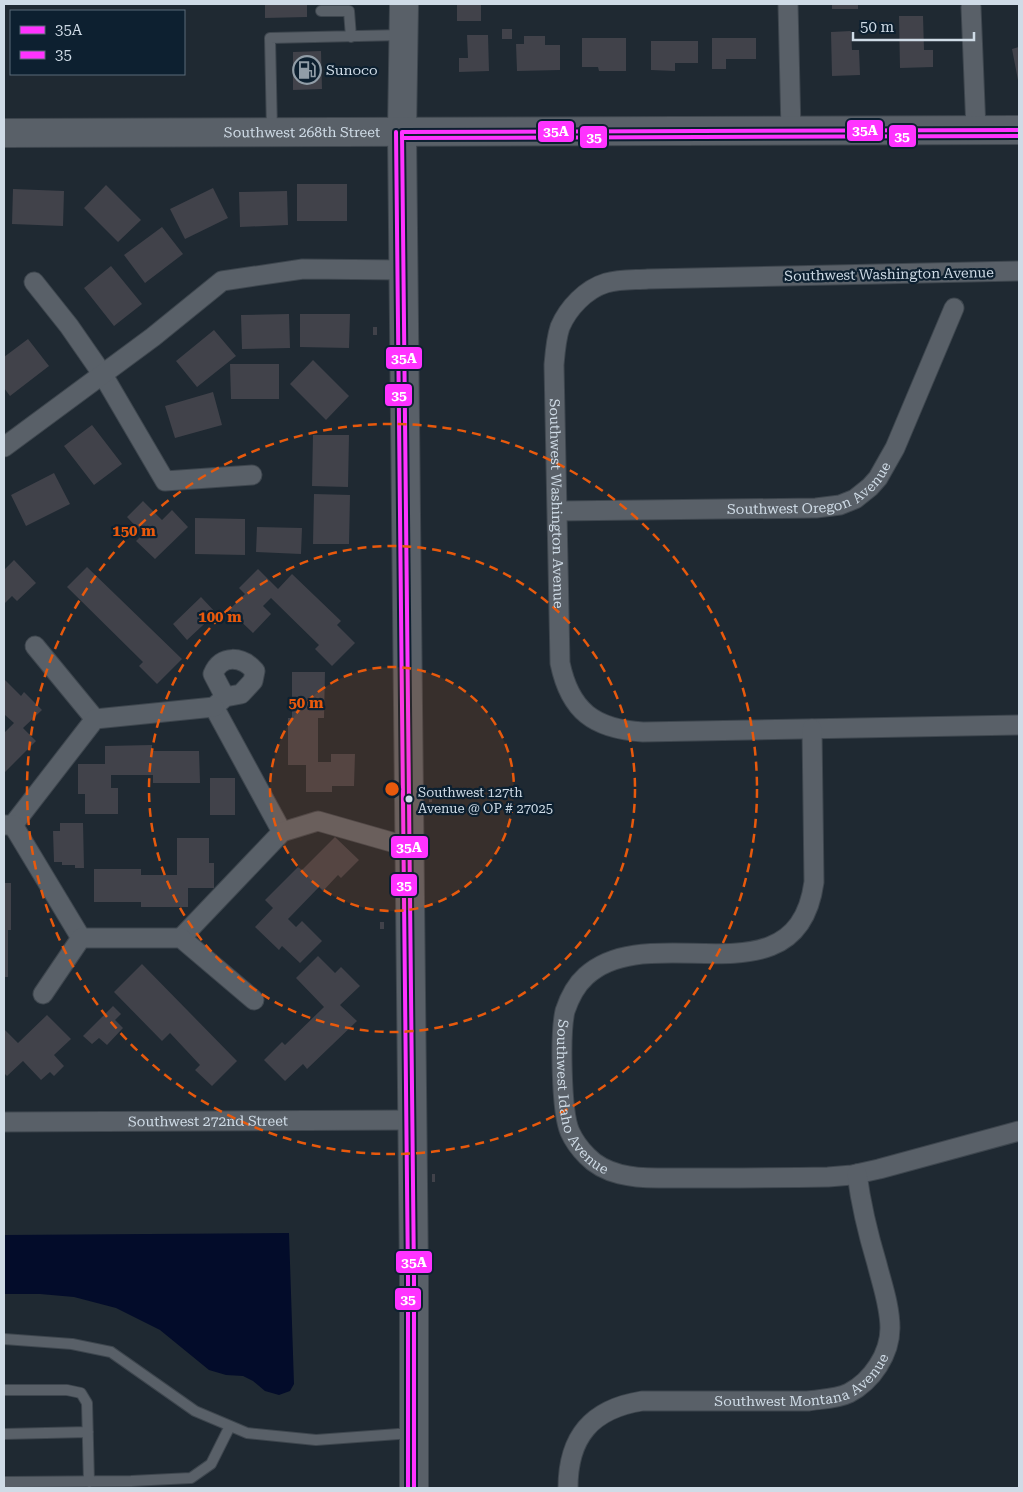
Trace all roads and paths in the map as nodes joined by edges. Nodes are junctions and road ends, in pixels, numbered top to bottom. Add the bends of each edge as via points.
1 (404, 4) edge
2 (788, 4) edge
3 (971, 7) dead end
4 (321, 11) dead end
5 (403, 35) junction
6 (352, 37) junction
7 (791, 130) junction
8 (976, 130) junction
9 (1019, 130) edge
10 (272, 132) junction
11 (402, 132) junction
12 (4, 133) edge
13 (404, 270) junction
14 (1019, 271) edge
15 (34, 282) dead end
16 (954, 308) dead end
17 (103, 374) junction
18 (4, 447) edge
19 (252, 475) dead end
20 (558, 511) junction
21 (35, 646) dead end
22 (95, 719) junction
23 (1019, 726) edge
24 (812, 729) junction
25 (8, 825) edge
26 (282, 832) junction
27 (409, 847) junction
28 (81, 938) junction
29 (181, 938) junction
30 (44, 994) dead end
31 (254, 1000) dead end
32 (412, 1120) junction
33 (4, 1122) edge
34 (1019, 1131) edge
35 (857, 1174) junction
36 (4, 1339) edge
37 (4, 1390) edge
38 (230, 1426) junction
39 (88, 1432) junction
40 (413, 1433) junction
41 (4, 1434) edge
42 (4, 1482) edge
43 (89, 1482) junction
44 (414, 1488) edge
45 (568, 1488) edge

1 - 5 main road
2 - 7 street
3 - 8 street
4 - 6 lane via 350,11
5 - 6 lane
5 - 11 main road
6 - 10 lane via 270,38
7 - 8 main road, Southwest 268th Street
7 - 11 main road, Southwest 268th Street
8 - 9 main road, Southwest 268th Street
10 - 11 main road, Southwest 268th Street
10 - 12 main road, Southwest 268th Street
11 - 13 main road
13 - 17 street via 303,269 222,281
13 - 27 main road
14 - 20 street, Southwest Washington Avenue via 623,280 605,283 591,290 568,312 556,347
15 - 17 street
16 - 20 street, Southwest Oregon Avenue via 887,464 870,487 855,498 840,505 816,508
17 - 18 street
17 - 19 street via 165,481
20 - 24 street, Southwest Washington Avenue via 560,663 564,682 582,711 626,731
21 - 22 street
22 - 25 street
22 - 26 street via 219,702
23 - 24 street, Southwest Washington Avenue
24 - 35 street, Southwest Idaho Avenue via 814,882 806,913 780,943 761,950 644,954 610,960 596,967 572,994 566,1011 563,1047 566,1116 570,1132 589,1158 609,1171 627,1176 788,1178
25 - 28 street
26 - 27 street via 318,821
26 - 29 street
27 - 32 main road
28 - 29 street
28 - 30 street
29 - 31 street
32 - 33 street, Southwest 272nd Street
32 - 40 main road
34 - 35 street, Southwest Idaho Avenue
35 - 45 street, Southwest Montana Avenue via 890,1328 888,1344 880,1362 866,1381 848,1393 808,1401 642,1401 624,1404 594,1419 585,1428 571,1458
36 - 38 lane via 72,1344 111,1352 195,1411
37 - 39 lane via 81,1393 87,1403
38 - 40 lane via 247,1433 316,1440
38 - 43 lane via 211,1464 192,1478
39 - 41 lane
39 - 43 lane
40 - 44 main road
42 - 43 lane

